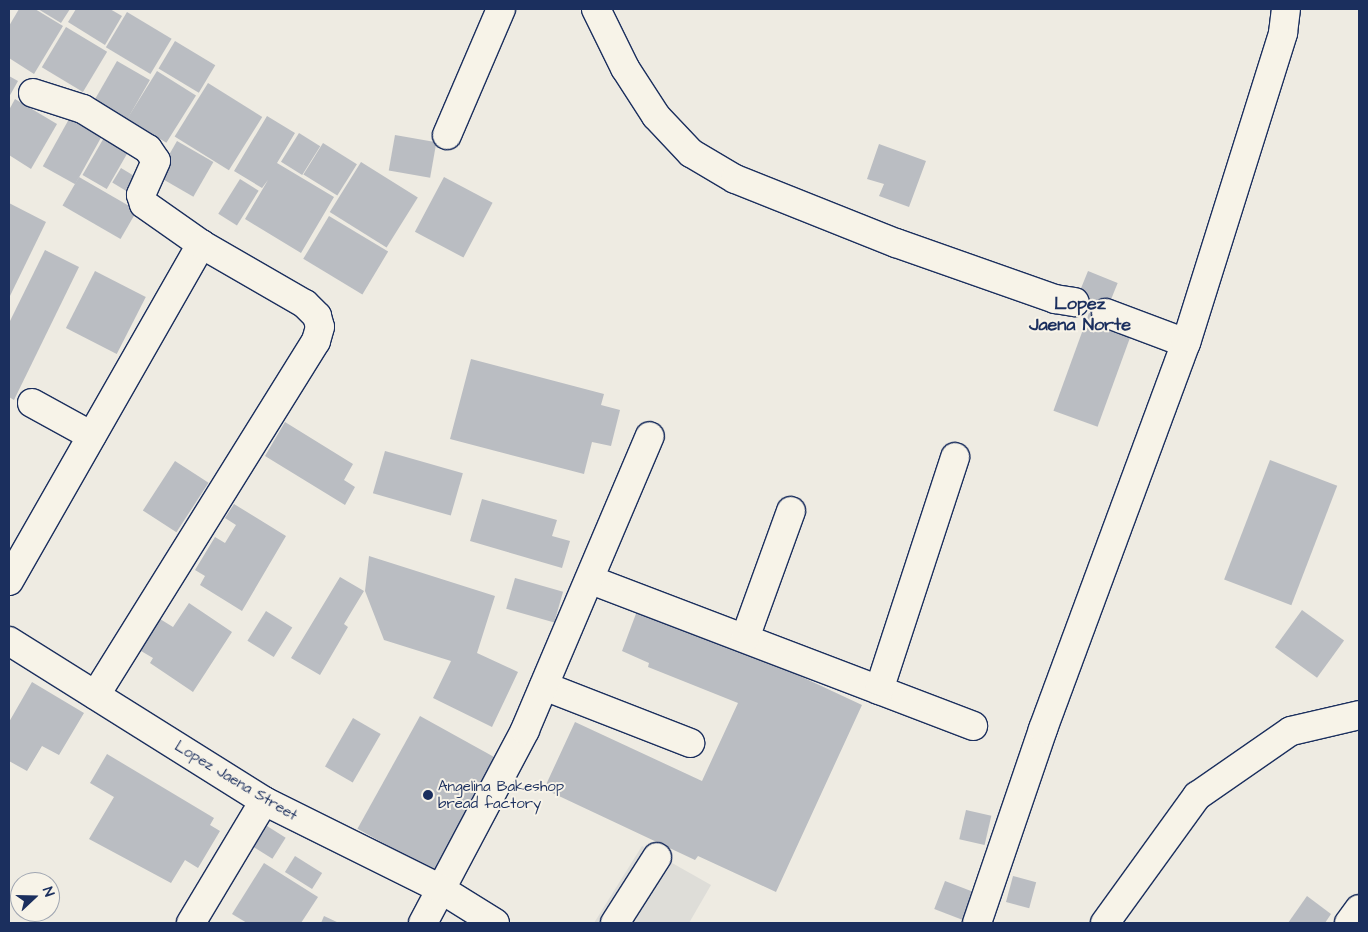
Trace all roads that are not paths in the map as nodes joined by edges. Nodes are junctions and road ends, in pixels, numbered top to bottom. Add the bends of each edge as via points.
1 (502, 9) edge
2 (596, 9) edge
3 (1286, 9) edge
4 (33, 93) dead end
5 (447, 135) dead end
6 (201, 244) junction
7 (1075, 302) dead end
8 (1106, 313) dead end
9 (1186, 343) junction
10 (32, 402) dead end
11 (92, 436) junction
12 (650, 436) dead end
13 (955, 457) dead end
14 (791, 510) dead end
15 (591, 580) junction
16 (9, 581) edge
17 (745, 638) junction
18 (9, 641) edge
19 (544, 686) junction
20 (879, 690) junction
21 (96, 695) junction
22 (1359, 715) edge
23 (973, 726) dead end
24 (690, 743) dead end
25 (264, 801) junction
26 (657, 857) dead end
27 (439, 888) junction
28 (1359, 909) edge
29 (191, 923) edge
30 (423, 923) edge
31 (496, 923) edge
32 (615, 923) edge
33 (977, 923) edge
34 (1105, 923) edge
35 (1349, 923) edge

1 - 5 street
2 - 7 street via 625,68 656,116 691,153 735,179 896,243 1055,299
3 - 9 street via 1283,33
4 - 6 street via 83,109 148,149 156,161 141,194 144,204
6 - 11 street
6 - 21 street via 305,304 317,316 320,327 316,341
8 - 9 street
9 - 33 street via 1044,729
10 - 11 street
11 - 16 street
12 - 15 street
13 - 20 street
14 - 17 street
15 - 17 street
15 - 19 street
17 - 20 street
18 - 21 street, Lopez Jaena Street
19 - 24 street
19 - 27 street via 525,730
20 - 23 street
21 - 25 street, Lopez Jaena Street
22 - 34 street via 1291,731 1197,796
25 - 27 street, Lopez Jaena Street
25 - 29 street
26 - 32 street
27 - 30 street
27 - 31 street, Lopez Jaena Street
28 - 35 street

